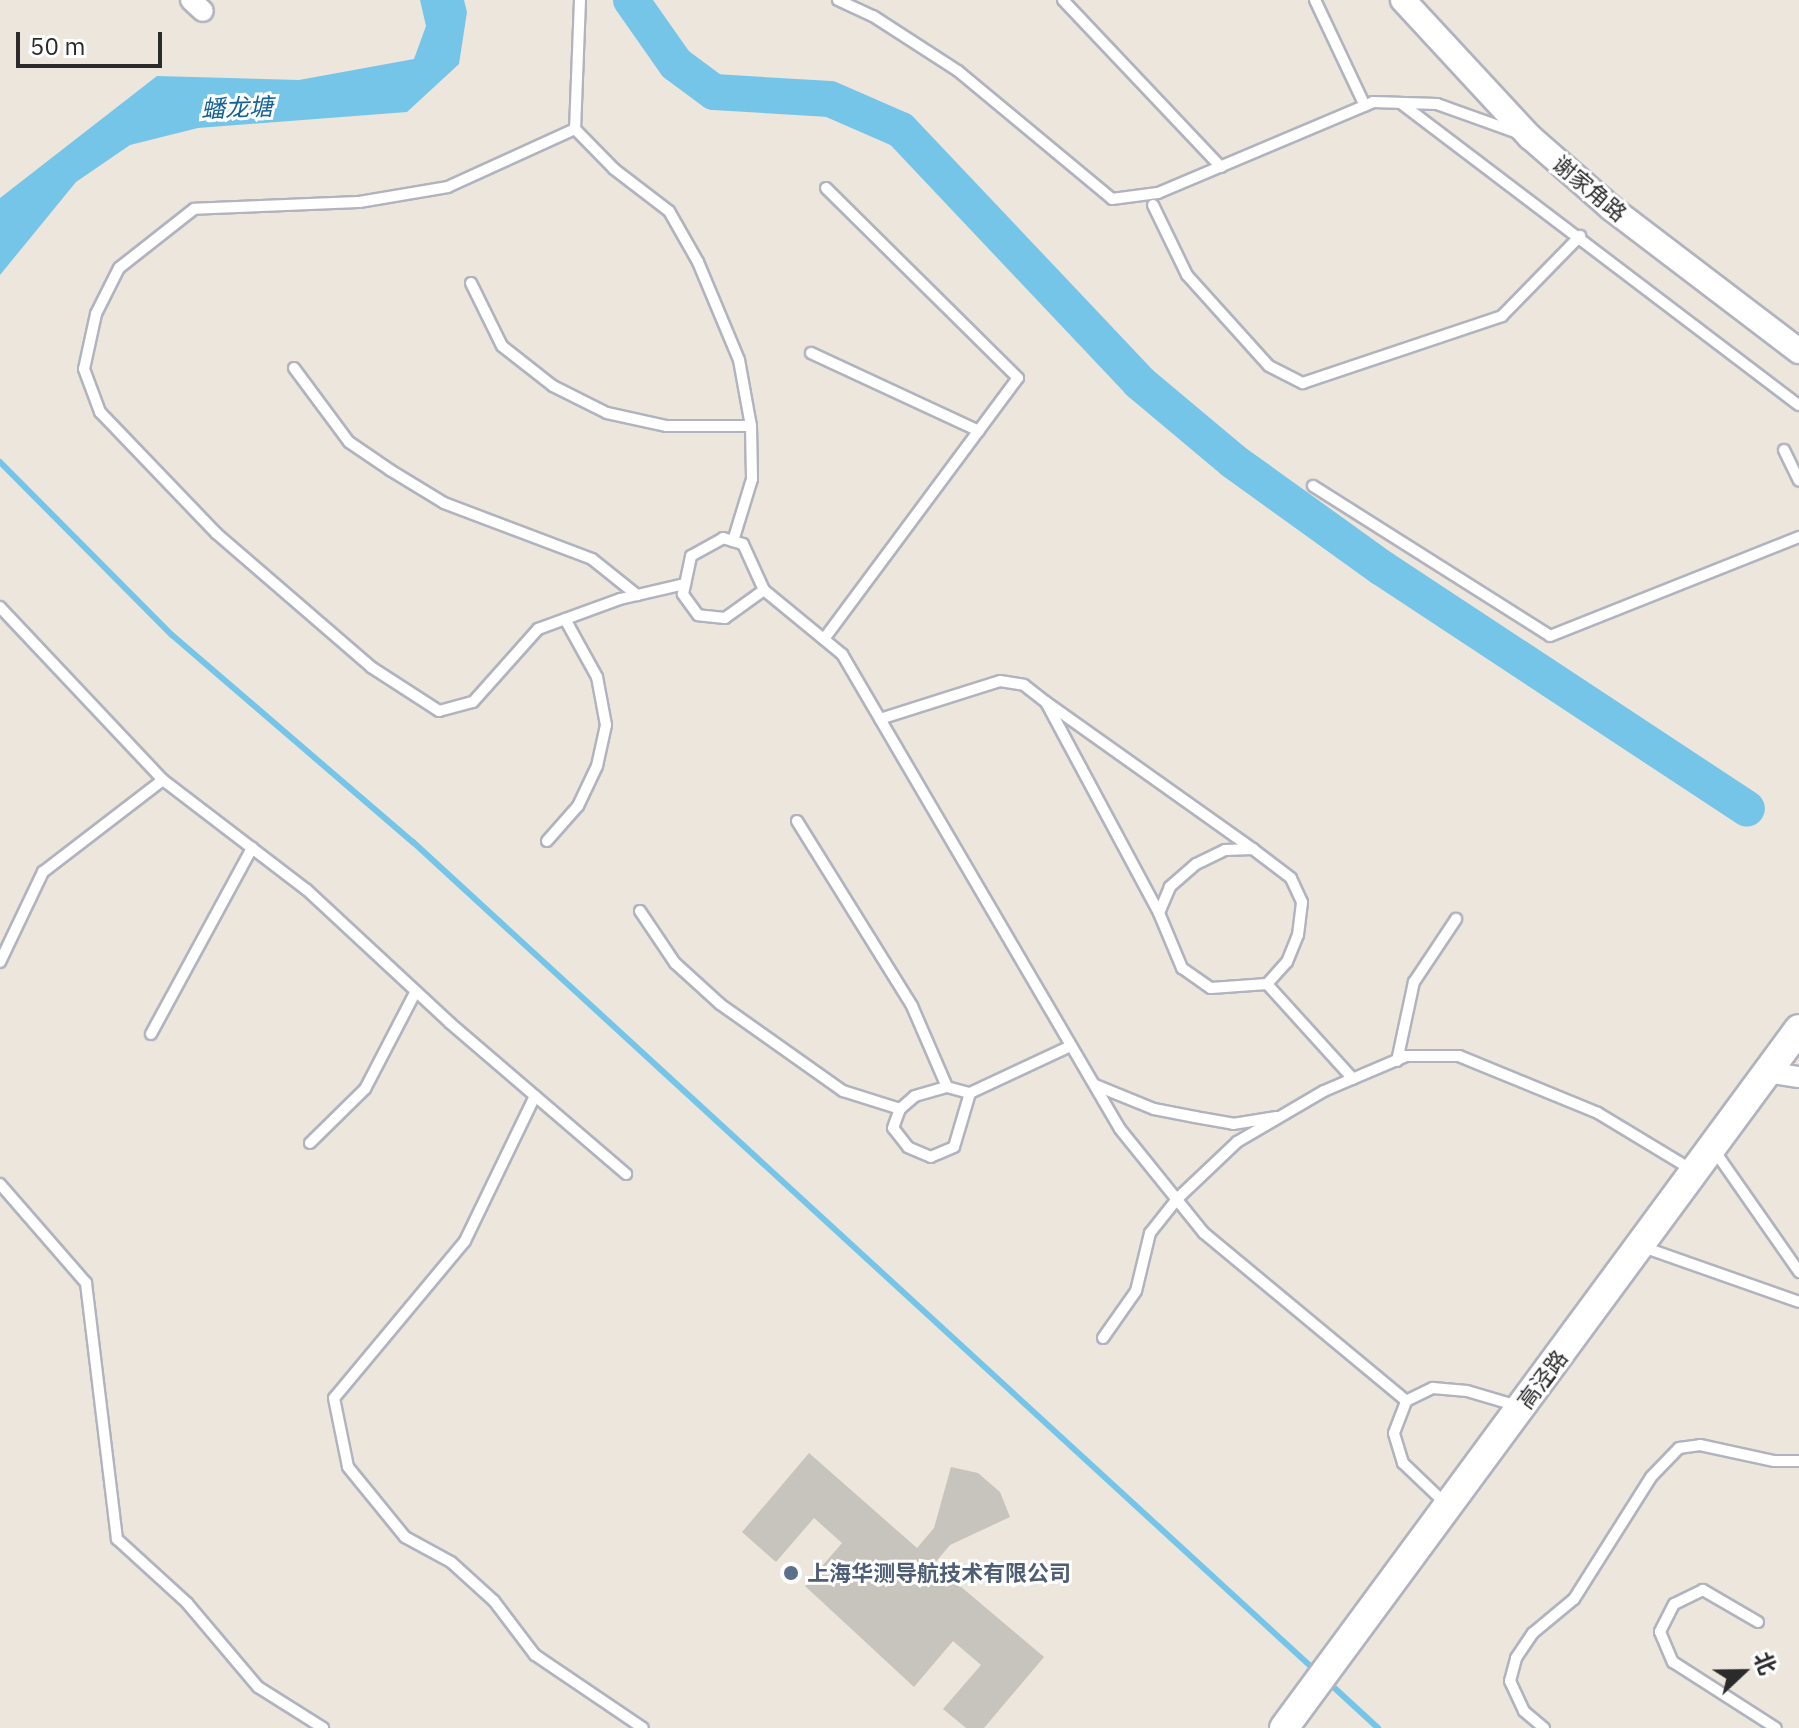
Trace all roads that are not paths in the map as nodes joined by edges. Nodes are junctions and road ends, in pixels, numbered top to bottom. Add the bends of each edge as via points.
1 (580, 0) edge
2 (838, 0) edge
3 (1063, 0) edge
4 (1315, 0) edge
5 (1403, 0) edge
6 (1401, 103) junction
7 (1365, 106) junction
8 (575, 129) junction
9 (1530, 137) junction
10 (1221, 167) junction
11 (826, 188) dead end
12 (1153, 205) dead end
13 (1580, 236) junction
14 (471, 283) dead end
15 (1799, 351) edge
16 (811, 353) dead end
17 (294, 368) dead end
18 (1799, 405) edge
19 (751, 426) junction
20 (979, 431) junction
21 (1784, 450) dead end
22 (1799, 481) edge
23 (1313, 486) dead end
24 (1799, 537) edge
25 (733, 541) junction
26 (685, 584) junction
27 (764, 590) junction
28 (637, 595) junction
29 (0, 607) edge
30 (565, 619) junction
31 (824, 639) junction
32 (1046, 702) junction
33 (880, 719) junction
34 (163, 780) junction
35 (797, 821) dead end
36 (547, 841) dead end
37 (252, 848) junction
38 (1253, 849) junction
39 (640, 911) dead end
40 (1159, 913) junction
41 (1456, 919) dead end
42 (0, 962) edge
43 (1267, 984) junction
44 (416, 991) junction
45 (1799, 1029) edge
46 (151, 1034) dead end
47 (1071, 1046) junction
48 (1397, 1061) junction
49 (1767, 1072) junction
50 (1799, 1077) edge
51 (1353, 1079) junction
52 (1094, 1084) junction
53 (947, 1087) junction
54 (970, 1093) junction
55 (535, 1096) junction
56 (900, 1109) junction
57 (1282, 1116) junction
58 (310, 1143) dead end
59 (1712, 1148) junction
60 (1695, 1172) junction
61 (626, 1174) dead end
62 (0, 1184) edge
63 (1177, 1199) junction
64 (1641, 1247) junction
65 (1799, 1272) edge
66 (1799, 1302) edge
67 (1103, 1338) dead end
68 (1406, 1401) junction
69 (1520, 1407) junction
70 (1799, 1461) edge
71 (1448, 1506) junction
72 (1758, 1622) dead end
73 (323, 1728) edge
74 (643, 1728) edge
75 (1284, 1728) edge
76 (1544, 1728) edge
77 (1776, 1728) edge

1 - 8 lane
2 - 10 lane via 873,16 958,71 1112,199 1158,193
3 - 10 lane
4 - 7 lane
5 - 9 street, 谢家角路
6 - 7 lane
6 - 9 lane via 1437,104
6 - 13 lane
7 - 10 lane
8 - 19 lane via 614,169 669,211 698,262 739,360
8 - 30 lane via 448,187 359,202 194,209 119,268 96,314 84,369 100,412 216,533 371,667 439,711 473,702 538,629
9 - 15 street, 谢家角路 via 1611,208
11 - 20 lane via 1018,378
12 - 13 lane via 1187,275 1269,366 1303,383 1502,316
13 - 18 lane
14 - 19 lane via 502,346 553,386 607,413 666,426
16 - 20 lane
17 - 28 lane via 349,442 390,470 444,503 592,559
19 - 25 lane via 752,479
20 - 31 lane
21 - 22 lane
23 - 24 lane via 1550,636
25 - 26 lane via 723,538 691,556
25 - 27 lane via 743,544
26 - 27 lane via 683,594 698,615 725,618
26 - 28 lane
27 - 31 lane
28 - 30 lane
29 - 34 lane
30 - 36 lane via 597,677 606,725 597,766 578,806
31 - 33 lane via 842,654
32 - 33 lane via 1024,685 1000,681
32 - 38 lane
32 - 40 lane
33 - 47 lane
34 - 37 lane
34 - 42 lane via 43,872
35 - 53 lane via 912,1006
37 - 44 lane via 307,890
37 - 46 lane
38 - 40 lane via 1225,850 1196,864 1170,887
38 - 43 lane via 1291,878 1302,902 1298,935 1287,962
39 - 56 lane via 675,963 763,1037 843,1091
40 - 43 lane via 1182,968 1211,988
41 - 48 lane via 1414,982
43 - 51 lane
44 - 55 lane
44 - 58 lane via 365,1089
45 - 49 main road, 高泾路
47 - 52 lane
47 - 54 lane
48 - 51 lane
48 - 60 lane via 1459,1056 1598,1113
49 - 50 street
49 - 59 main road, 高泾路
51 - 57 lane
52 - 57 lane via 1154,1109 1208,1120 1233,1124
52 - 63 lane via 1120,1129
53 - 54 lane
53 - 56 lane via 915,1096
54 - 56 lane via 954,1147 931,1157 908,1147 893,1128
55 - 61 lane
55 - 74 lane via 465,1241 334,1398 348,1467 405,1537 451,1562 473,1581 535,1655
57 - 63 lane via 1237,1142
59 - 60 main road, 高泾路
59 - 65 lane
60 - 64 main road, 高泾路
62 - 73 lane via 86,1283 117,1539 187,1603 258,1687
63 - 67 lane via 1150,1233 1136,1291
63 - 68 lane via 1204,1233
64 - 66 lane
64 - 69 main road, 高泾路
68 - 69 lane via 1433,1388 1467,1391
68 - 71 lane via 1394,1433 1403,1463
69 - 71 main road, 高泾路
70 - 76 lane via 1700,1445 1679,1448 1651,1477 1574,1599 1533,1633 1516,1658 1510,1681 1524,1711
71 - 75 main road, 高泾路
72 - 77 lane via 1703,1590 1674,1604 1660,1632 1673,1662

